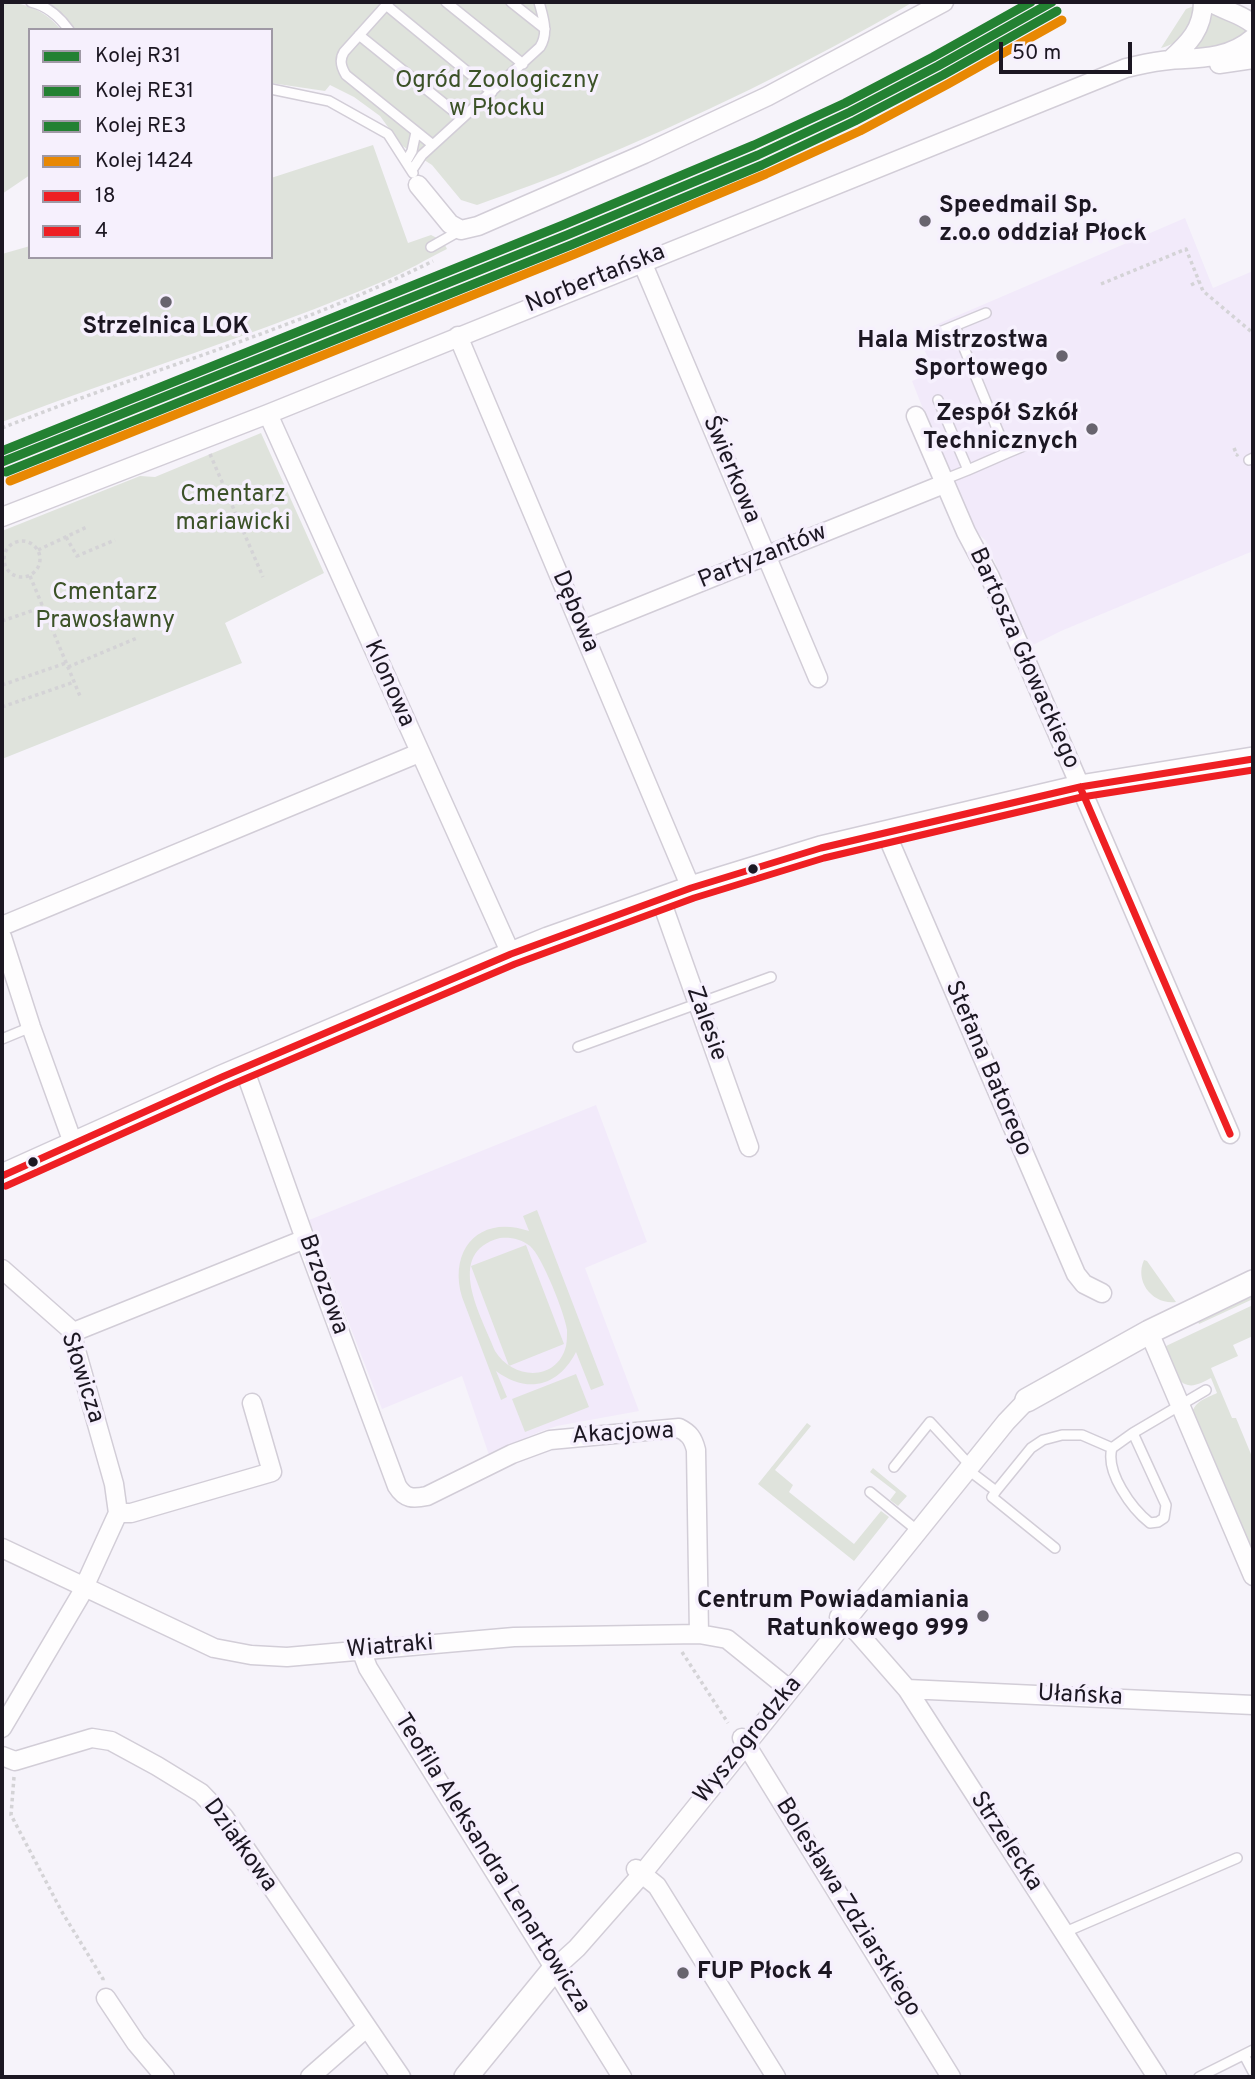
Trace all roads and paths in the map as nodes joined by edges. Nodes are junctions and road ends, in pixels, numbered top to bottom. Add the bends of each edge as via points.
1 (31, 2) edge
2 (446, 2) edge
3 (510, 2) edge
4 (540, 2) edge
5 (944, 2) edge
6 (1203, 2) edge
7 (1210, 2) edge
8 (387, 4) edge
9 (1253, 24) edge
10 (68, 28) edge
11 (545, 29) junction
12 (359, 35) junction
13 (1253, 38) edge
14 (1253, 59) edge
15 (1170, 60) junction
16 (1195, 60) junction
17 (523, 64) junction
18 (273, 89) edge
19 (492, 92) junction
20 (462, 118) junction
21 (416, 132) junction
22 (433, 145) junction
23 (407, 160) junction
24 (415, 177) junction
25 (461, 230) junction
26 (430, 247) dead end
27 (433, 261) dead end
28 (642, 262) junction
29 (1199, 281) junction
30 (1101, 284) dead end
31 (1191, 285) dead end
32 (986, 313) dead end
33 (955, 326) junction
34 (1253, 332) edge
35 (458, 335) junction
36 (925, 338) dead end
37 (938, 400) dead end
38 (268, 414) junction
39 (916, 416) dead end
40 (2, 428) edge
41 (1038, 440) dead end
42 (208, 449) dead end
43 (1007, 453) junction
44 (968, 470) junction
45 (943, 482) junction
46 (2, 517) edge
47 (87, 527) dead end
48 (65, 537) junction
49 (115, 540) dead end
50 (38, 550) junction
51 (766, 556) junction
52 (4, 568) edge
53 (30, 576) junction
54 (263, 577) dead end
55 (43, 607) junction
56 (81, 615) dead end
57 (2, 621) edge
58 (52, 628) junction
59 (582, 630) junction
60 (137, 638) dead end
61 (67, 665) junction
62 (817, 678) dead end
63 (74, 682) junction
64 (2, 685) edge
65 (80, 696) dead end
66 (2, 707) edge
67 (419, 753) junction
68 (1253, 759) edge
69 (1080, 787) junction
70 (886, 833) junction
71 (691, 888) junction
72 (661, 900) junction
73 (2, 926) edge
74 (2, 937) edge
75 (511, 954) junction
76 (771, 977) dead end
77 (698, 1004) junction
78 (31, 1027) junction
79 (2, 1039) edge
80 (578, 1047) dead end
81 (244, 1068) junction
82 (1230, 1134) dead end
83 (73, 1143) junction
84 (749, 1147) dead end
85 (2, 1175) edge
86 (305, 1239) junction
87 (2, 1269) edge
88 (1253, 1282) edge
89 (1102, 1293) dead end
90 (1149, 1332) junction
91 (71, 1333) junction
92 (1206, 1390) dead end
93 (1027, 1400) joint
94 (252, 1403) dead end
95 (1180, 1404) junction
96 (1133, 1433) junction
97 (1112, 1448) junction
98 (965, 1465) junction
99 (894, 1467) dead end
100 (996, 1491) junction
101 (870, 1492) dead end
102 (408, 1497) joint
103 (118, 1513) junction
104 (912, 1527) dead end
105 (2, 1548) edge
106 (1055, 1548) dead end
107 (1253, 1576) edge
108 (84, 1587) junction
109 (842, 1619) junction
110 (677, 1633) junction
111 (699, 1634) junction
112 (361, 1650) junction
113 (784, 1685) dead end
114 (907, 1689) junction
115 (1253, 1705) edge
116 (729, 1723) dead end
117 (2, 1728) edge
118 (744, 1742) junction
119 (9, 1759) edge
120 (1237, 1858) dead end
121 (639, 1872) junction
122 (1063, 1933) junction
123 (555, 1968) junction
124 (106, 1998) joint
125 (366, 2028) junction
126 (1249, 2052) edge
127 (1253, 2072) edge
128 (165, 2077) edge
129 (310, 2077) edge
130 (401, 2077) edge
131 (466, 2077) edge
132 (622, 2077) edge
133 (776, 2077) edge
134 (951, 2077) edge
135 (1157, 2077) edge
136 (1199, 2077) edge

1 - 10 lane via 49,9
2 - 17 lane
3 - 11 lane
4 - 11 lane
5 - 25 street via 768,96 548,196
6 - 15 street via 1199,28
7 - 9 street
8 - 12 lane
8 - 19 lane
11 - 17 lane via 545,40
12 - 20 lane
12 - 21 lane via 341,58 343,71
13 - 16 street via 1232,51
14 - 16 street via 1212,64
15 - 16 street, Norbertańska
15 - 28 street, Norbertańska via 1126,68
17 - 19 lane
18 - 23 lane via 329,101 388,134
19 - 20 lane
20 - 22 lane
21 - 22 lane
21 - 23 lane
22 - 24 lane via 422,155
23 - 24 lane
24 - 25 street via 450,224
25 - 26 lane
27 - 40 path via 274,330
28 - 35 street, Norbertańska
28 - 51 street, Świerkowa
29 - 30 path via 1186,249
29 - 31 path
29 - 34 path via 1203,291
32 - 33 lane
33 - 36 lane
33 - 43 lane
35 - 38 street, Norbertańska
35 - 59 street, Dębowa
37 - 44 lane
38 - 46 street, Norbertańska
38 - 67 street, Klonowa
39 - 45 street, Bartosza Głowackiego
41 - 43 lane
42 - 54 path
43 - 44 lane
44 - 45 lane
45 - 51 street, Partyzantów
45 - 69 street, Bartosza Głowackiego via 990,577
47 - 48 path
48 - 49 path via 77,556
48 - 50 path
50 - 52 path via 29,541 16,541 6,550
50 - 53 path via 41,562
51 - 59 street, Partyzantów
51 - 62 street, Świerkowa
52 - 53 path via 13,575
53 - 55 path
55 - 57 path
55 - 58 path
56 - 58 path
58 - 61 path
59 - 71 street, Dębowa
60 - 61 path
61 - 63 path
61 - 64 path
63 - 65 path
63 - 66 path
67 - 73 street
67 - 75 street, Klonowa
68 - 69 street
69 - 70 street
69 - 82 street, Bartosza Głowackiego
70 - 71 street
70 - 89 street, Stefana Batorego via 1076,1274
71 - 72 street
72 - 75 street
72 - 77 street, Zalesie
74 - 78 street
75 - 81 street
76 - 77 lane
77 - 80 lane
77 - 84 street, Zalesie
78 - 79 lane
78 - 83 street
81 - 83 street
81 - 86 street, Brzozowa
83 - 85 street
86 - 91 street
86 - 102 street, Brzozowa via 397,1486
87 - 91 street, Słowicza
88 - 90 street
90 - 93 street
90 - 95 street
91 - 103 street, Słowicza
92 - 95 lane
93 - 98 street, Wyszogrodzka
94 - 103 street via 272,1472
95 - 96 lane
95 - 107 street
96 - 97 lane
96 - 97 lane via 1166,1505 1164,1518 1150,1523 1135,1509 1113,1474
97 - 100 lane via 1082,1435 1043,1440
98 - 99 lane via 930,1422
98 - 100 lane
98 - 109 street, Wyszogrodzka
100 - 106 lane via 992,1497
101 - 104 lane
102 - 111 street, Akacjowa via 427,1496 551,1440 679,1428 687,1432 696,1450
103 - 108 street
105 - 108 street, Wiatraki
108 - 112 street, Wiatraki via 232,1653 287,1657
108 - 117 street
109 - 114 street, Strzelecka
109 - 118 street, Wyszogrodzka
110 - 111 street, Wiatraki
110 - 112 street, Wiatraki via 514,1637
110 - 116 path via 677,1645
111 - 113 street, Wiatraki via 727,1639
112 - 123 street, Teofila Aleksandra Lenartowicza
114 - 115 street, Ułańska
114 - 122 street, Strzelecka
118 - 121 street, Wyszogrodzka
118 - 134 street, Bolesława Zdziarskiego
119 - 124 path via 11,1815 103,1979
119 - 125 street, Działkowa via 92,1738 111,1741 201,1793 224,1817
120 - 122 lane
121 - 123 street, Wyszogrodzka
121 - 133 street via 657,1886
122 - 135 street, Strzelecka
123 - 131 street, Wyszogrodzka
123 - 132 street, Teofila Aleksandra Lenartowicza
124 - 128 street
125 - 129 street
125 - 130 street, Działkowa
126 - 127 lane
126 - 136 lane

